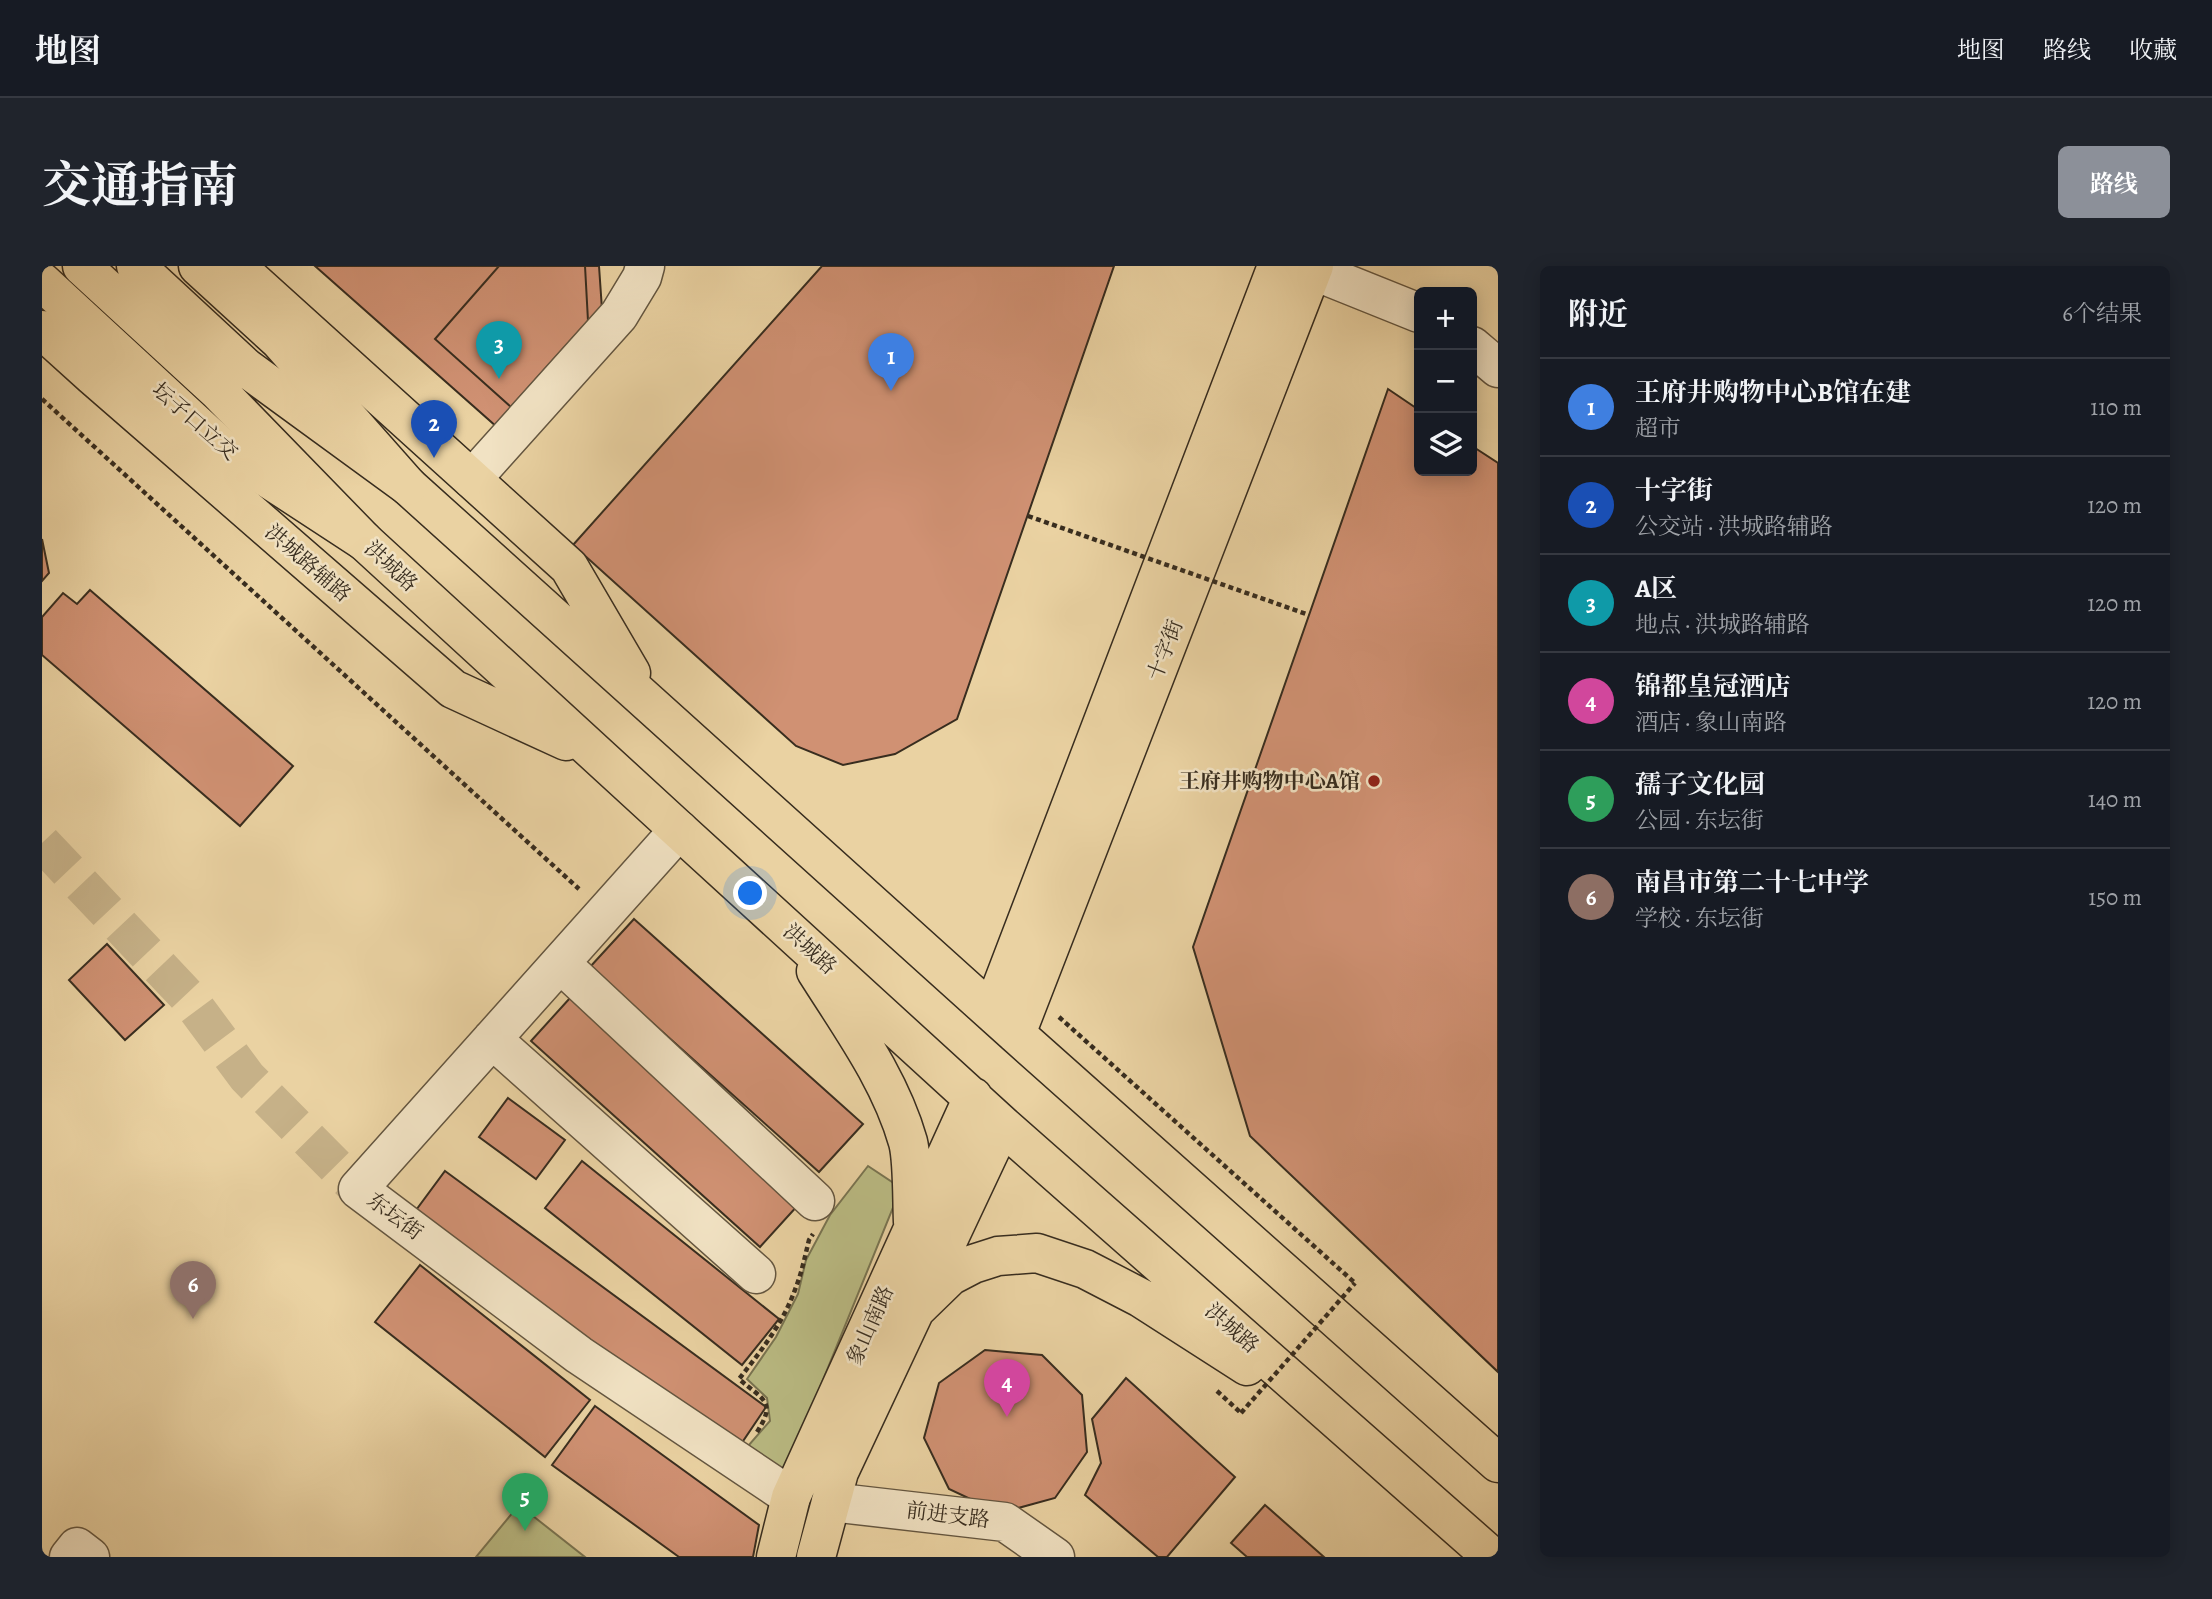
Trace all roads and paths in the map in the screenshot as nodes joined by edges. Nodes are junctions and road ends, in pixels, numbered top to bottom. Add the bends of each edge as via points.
1 (82, 266) edge
2 (136, 266) edge
3 (198, 266) edge
4 (236, 266) edge
5 (645, 266) edge
6 (1301, 267) edge
7 (42, 282) edge
8 (1414, 311) edge
9 (42, 330) edge
10 (1477, 350) edge
11 (1498, 368) edge
12 (42, 399) edge
13 (472, 479) junction
14 (408, 486) junction
15 (1028, 516) dead end
16 (364, 541) junction
17 (1309, 615) dead end
18 (650, 704) junction
19 (599, 757) junction
20 (679, 830) junction
21 (605, 912) junction
22 (793, 933) junction
23 (560, 964) junction
24 (1031, 993) junction
25 (1004, 1023) junction
26 (492, 1039) junction
27 (973, 1097) junction
28 (1003, 1125) junction
29 (815, 1201) joint
30 (914, 1229) junction
31 (756, 1274) dead end
32 (915, 1310) junction
33 (1241, 1413) dead end
34 (1350, 1432) junction
35 (737, 1461) junction
36 (1498, 1463) edge
37 (791, 1497) junction
38 (831, 1502) junction
39 (69, 1557) edge
40 (90, 1557) edge
41 (776, 1557) edge
42 (816, 1557) edge
43 (1055, 1557) edge
44 (1492, 1557) edge

1 - 16 main road, 洪城路 via 218,391
2 - 14 main road via 245,367
3 - 14 main road via 279,340
4 - 13 main road
5 - 13 street via 619,315
6 - 8 street
6 - 24 main road, 十字街
6 - 25 main road, 十字街
7 - 16 main road, 坛子口立交 via 223,449
9 - 19 main road, 洪城路辅路 via 453,689
10 - 11 street
12 - 21 path
13 - 18 main road via 569,567
14 - 18 main road
15 - 17 path, bridge
16 - 19 main road, 洪城路
18 - 25 main road
19 - 20 main road, 洪城路
20 - 21 street, 东坛街
20 - 22 main road, 洪城路
21 - 23 street, 东坛街
22 - 27 main road, 洪城路
22 - 30 main road via 894,1103 909,1144
23 - 26 street, 东坛街
23 - 29 street
24 - 25 main road, 十字街
24 - 33 path, bridge via 1355,1283
25 - 36 main road
26 - 31 street
26 - 35 street, 东坛街 via 358,1189 579,1355
27 - 28 main road, 洪城路
27 - 30 main road, 象山南路
28 - 32 main road, 象山南路
28 - 34 main road, 洪城路
29 - 35 path via 827,1210 809,1240 796,1288 770,1339 739,1380 764,1400 768,1410
30 - 37 main road, 象山南路
32 - 34 main road via 950,1276 973,1264 998,1256 1037,1253 1085,1269 1141,1298
32 - 38 main road, 象山南路 via 839,1472
34 - 44 main road, 洪城路
35 - 37 street, 东坛街
37 - 41 main road, 象山南路
38 - 42 main road, 象山南路
38 - 43 street, 前进支路 via 1004,1522
39 - 40 street via 77,1547

